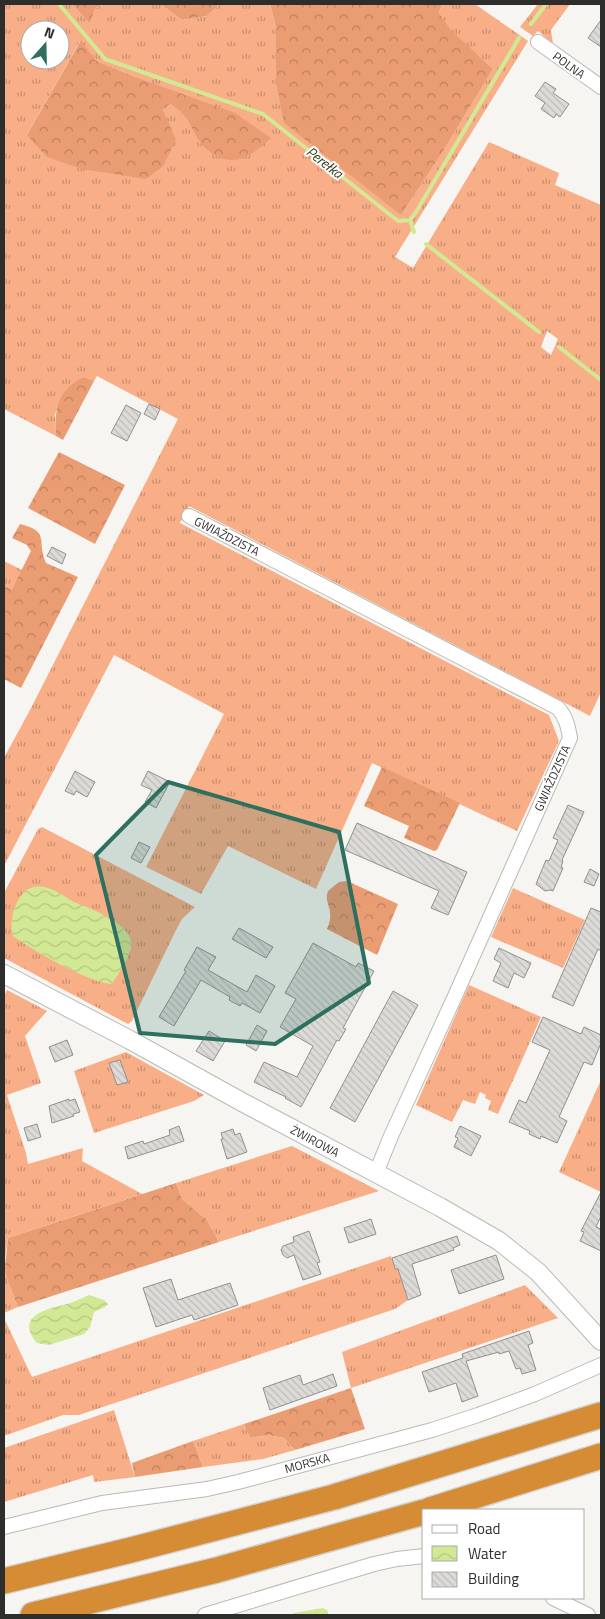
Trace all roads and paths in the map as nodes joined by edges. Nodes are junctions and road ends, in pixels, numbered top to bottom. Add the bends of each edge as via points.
1 (538, 42) dead end
2 (601, 88) edge
3 (189, 516) dead end
4 (4, 974) edge
5 (376, 1173) junction
6 (601, 1341) edge
7 (601, 1365) edge
8 (601, 1416) edge
9 (601, 1456) edge
10 (433, 1509) edge
11 (422, 1513) edge
12 (4, 1527) edge
13 (422, 1556) edge
14 (4, 1580) edge
15 (555, 1599) edge
16 (33, 1615) edge
17 (205, 1615) edge
18 (588, 1615) edge

1 - 2 street, POLNA
3 - 5 street, GWIAŹDZISTA via 558,708 568,726 570,738
4 - 5 street, ŻWIROWA
5 - 6 street, ŻWIROWA via 514,1252 554,1288
7 - 12 street, MORSKA via 478,1415 238,1482 102,1503
8 - 14 highway via 334,1497
9 - 10 highway
11 - 16 highway via 218,1570
13 - 17 street via 374,1564
15 - 18 street

